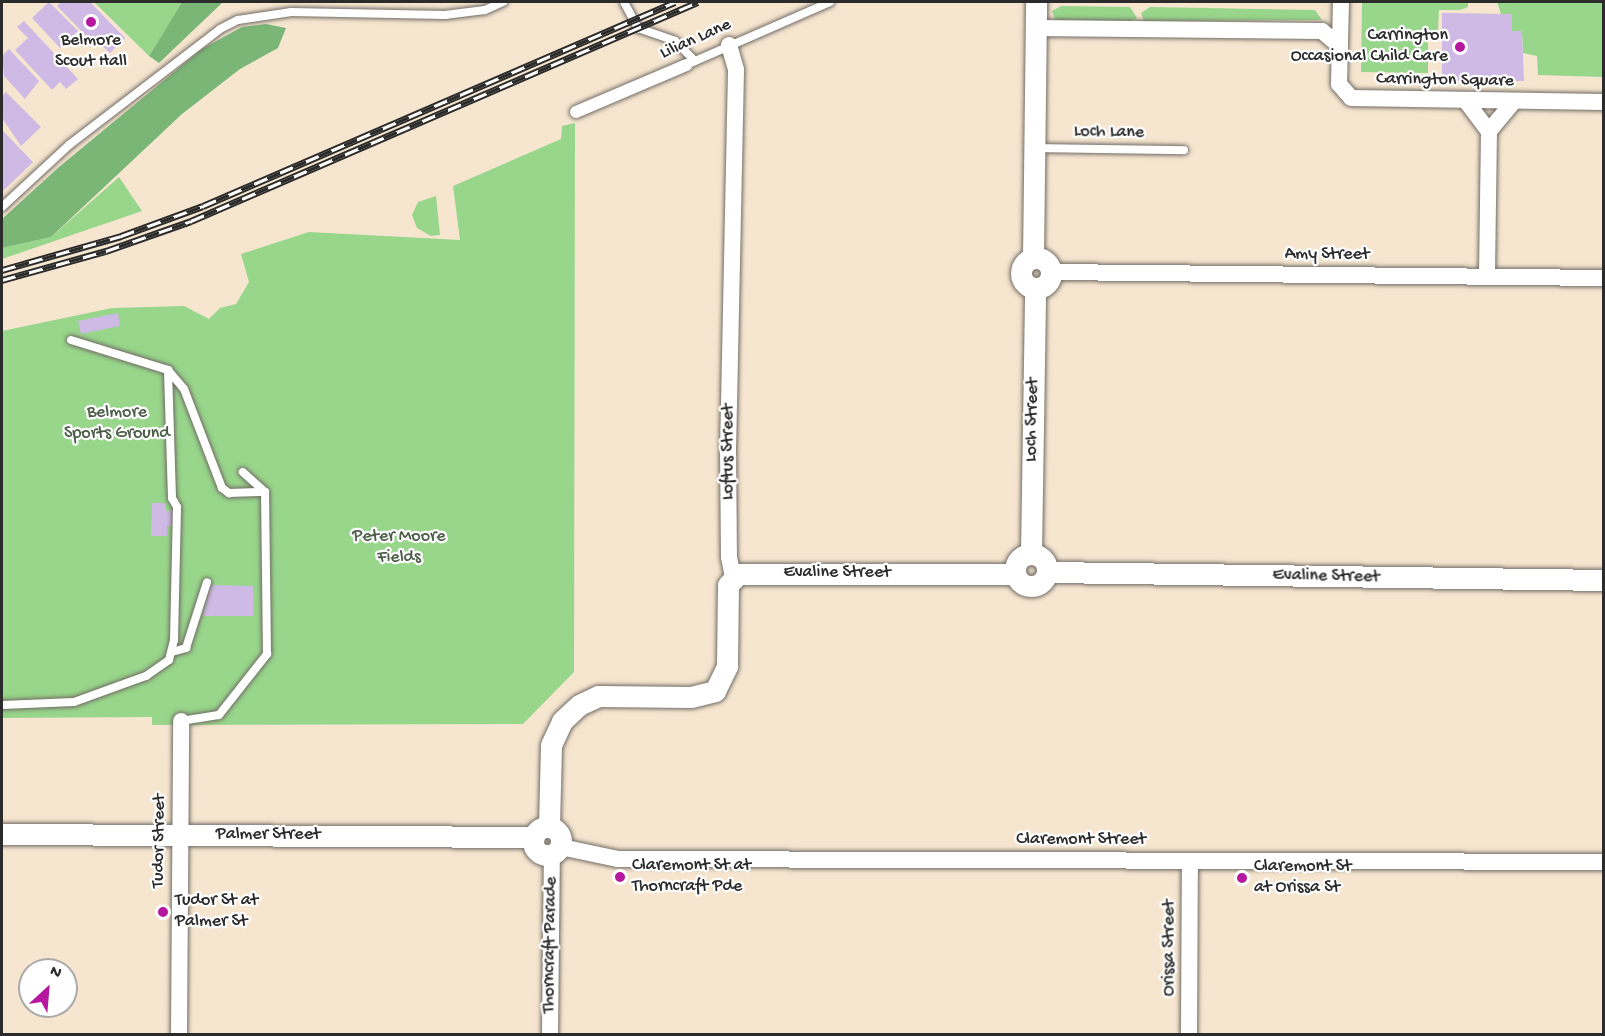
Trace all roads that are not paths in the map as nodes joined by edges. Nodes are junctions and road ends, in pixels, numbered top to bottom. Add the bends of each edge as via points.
1 (503, 2) edge
2 (624, 2) edge
3 (830, 2) edge
4 (1035, 2) edge
5 (1341, 2) edge
6 (1035, 28) junction
7 (729, 45) junction
8 (1340, 46) junction
9 (690, 63) junction
10 (1466, 101) junction
11 (1514, 101) junction
12 (1604, 102) edge
13 (576, 112) dead end
14 (1489, 131) junction
15 (1034, 148) junction
16 (1184, 150) dead end
17 (2, 207) edge
18 (1033, 258) junction
19 (1051, 272) junction
20 (1487, 275) junction
21 (1604, 278) edge
22 (1035, 288) junction
23 (71, 340) dead end
24 (168, 370) junction
25 (243, 472) dead end
26 (265, 492) junction
27 (1031, 553) junction
28 (1048, 572) junction
29 (1015, 574) junction
30 (733, 578) junction
31 (1604, 580) edge
32 (207, 582) dead end
33 (172, 652) junction
34 (2, 705) edge
35 (181, 721) joint
36 (541, 832) junction
37 (2, 834) edge
38 (179, 835) junction
39 (556, 851) junction
40 (1190, 861) junction
41 (1604, 862) edge
42 (179, 1035) edge
43 (550, 1035) edge
44 (1189, 1035) edge

1 - 17 lane via 485,10 445,15 291,12 238,20 220,29 69,145
2 - 9 lane via 638,28 675,40
3 - 7 lane, Lilian Lane
4 - 6 street
5 - 8 street, Carrington Square
6 - 8 street via 1322,31
6 - 15 street
7 - 9 lane, Lilian Lane
7 - 30 street, Loftus Street via 736,70 728,446 729,557
8 - 10 street, Carrington Square via 1339,84 1351,98
9 - 13 street, Lilian Lane
10 - 11 street, Carrington Square
10 - 14 street
11 - 12 street, Carrington Square
11 - 14 street
14 - 20 street
15 - 16 lane, Loch Lane
15 - 18 street
18 - 19 street via 1043,260
18 - 22 street via 1021,271 1023,280
19 - 20 street, Amy Street
19 - 22 street via 1046,283
20 - 21 street, Amy Street
22 - 27 street, Loch Street
23 - 24 lane
24 - 26 lane via 184,389 222,488 229,493
24 - 33 lane via 172,498 177,507
25 - 26 lane
26 - 35 lane via 267,654 219,715
27 - 28 street via 1042,557
27 - 29 street via 1018,560
28 - 29 street via 1042,582 1032,586 1022,583
28 - 31 street, Evaline Street
29 - 30 street, Evaline Street via 754,572
30 - 36 street, Loftus Street via 727,595 727,666 715,691 691,697 598,696 579,705 562,721 551,745
32 - 33 lane via 186,648
33 - 34 lane via 164,667 88,698 66,704
35 - 38 street, Tudor Street
36 - 38 street, Palmer Street
36 - 39 street via 560,834
37 - 38 street, Palmer Street
38 - 42 street, Tudor Street
39 - 40 street, Claremont Street via 618,859
39 - 43 street, Thorncraft Parade
40 - 41 street, Claremont Street
40 - 44 street, Orissa Street

